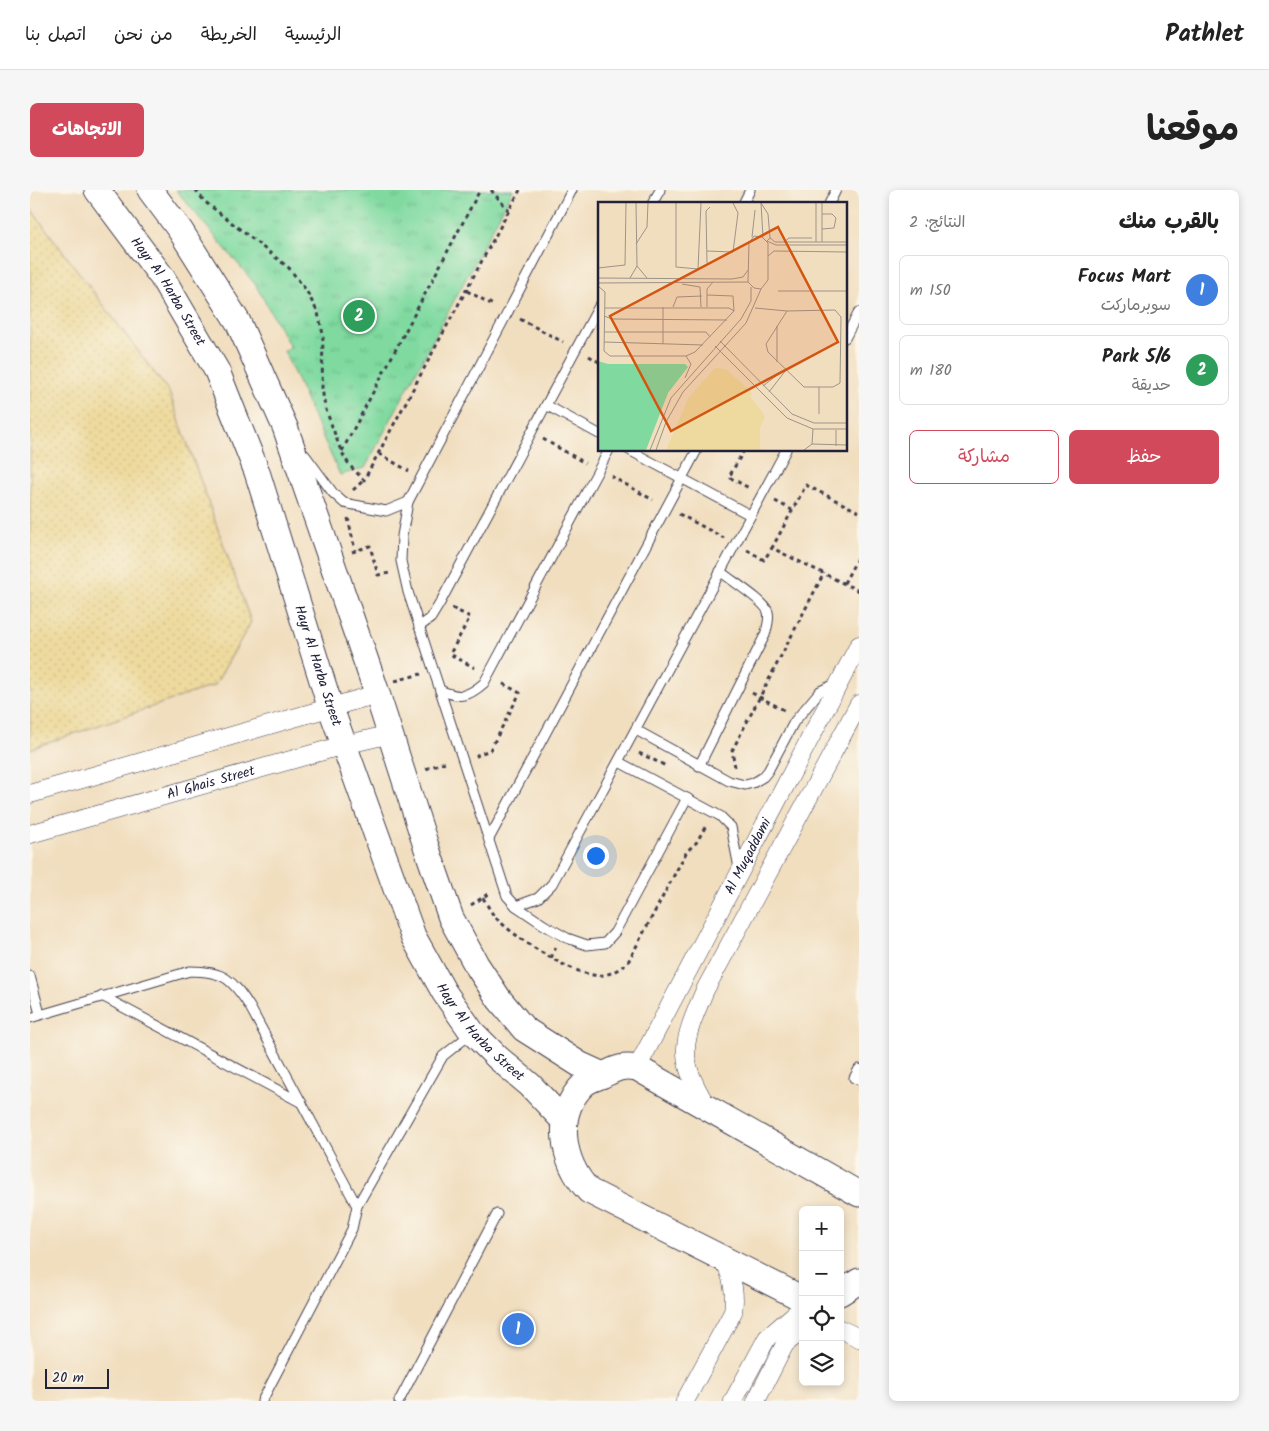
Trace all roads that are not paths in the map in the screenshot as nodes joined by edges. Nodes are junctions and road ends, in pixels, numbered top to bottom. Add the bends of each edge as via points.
1 (97, 190) edge
2 (150, 190) edge
3 (572, 190) edge
4 (660, 190) edge
5 (750, 190) edge
6 (836, 190) edge
7 (653, 202) edge
8 (744, 202) edge
9 (830, 202) edge
10 (598, 308) edge
11 (859, 312) edge
12 (846, 336) edge
13 (546, 405) junction
14 (285, 427) junction
15 (598, 433) edge
16 (608, 451) edge
17 (631, 451) edge
18 (696, 451) edge
19 (785, 451) edge
20 (681, 478) junction
21 (408, 502) junction
22 (750, 515) junction
23 (720, 571) junction
24 (419, 627) junction
25 (859, 645) edge
26 (839, 682) junction
27 (376, 690) junction
28 (440, 690) junction
29 (859, 704) edge
30 (330, 706) junction
31 (636, 730) junction
32 (391, 734) junction
33 (344, 745) junction
34 (619, 762) junction
35 (699, 766) junction
36 (30, 794) edge
37 (687, 798) junction
38 (30, 834) edge
39 (489, 839) junction
40 (740, 874) junction
41 (516, 906) junction
42 (30, 976) edge
43 (102, 996) junction
44 (40, 1014) junction
45 (30, 1018) edge
46 (472, 1032) junction
47 (637, 1068) junction
48 (859, 1068) edge
49 (603, 1075) junction
50 (859, 1080) edge
51 (303, 1104) junction
52 (706, 1106) junction
53 (564, 1122) junction
54 (859, 1194) edge
55 (358, 1206) junction
56 (497, 1214) dead end
57 (725, 1261) junction
58 (859, 1281) edge
59 (844, 1290) edge
60 (859, 1290) edge
61 (844, 1292) edge
62 (799, 1297) edge
63 (799, 1310) edge
64 (844, 1331) edge
65 (799, 1333) edge
66 (859, 1338) edge
67 (758, 1400) edge
68 (262, 1401) edge
69 (399, 1401) edge
70 (685, 1401) edge
71 (733, 1401) edge

1 - 30 main road, Hayr Al Harba Street via 162,277 216,371 257,472
2 - 14 main road via 180,230 238,322
3 - 21 lane
4 - 7 lane
5 - 8 lane
6 - 9 lane
10 - 13 lane
11 - 12 lane
13 - 15 lane
13 - 24 lane via 440,603 431,618
14 - 21 lane via 332,493 344,503 386,511
14 - 27 main road
16 - 28 lane via 484,683 471,694 452,695
17 - 20 lane
18 - 20 lane
19 - 22 lane
20 - 22 lane
20 - 39 lane
21 - 24 lane via 402,536 403,571
22 - 23 lane
23 - 31 lane
23 - 35 lane via 762,603 768,612 765,635
24 - 28 lane
25 - 26 street, Al Muqaddami
26 - 35 lane via 820,691 798,718 768,771 753,783 744,785 729,781
26 - 40 street, Al Muqaddami
27 - 30 street
27 - 32 main road
28 - 39 lane
29 - 52 street, Al Muqaddami via 693,1018 684,1055 691,1080
30 - 33 main road, Hayr Al Harba Street
30 - 36 street
31 - 34 lane
31 - 35 lane
32 - 33 street, Al Ghais Street
32 - 49 main road via 451,918 480,971 524,1029 579,1064
33 - 38 street, Al Ghais Street
33 - 46 main road, Hayr Al Harba Street via 413,936 444,992
34 - 37 lane
34 - 41 lane via 552,884 538,898
37 - 40 lane via 720,816 731,827
37 - 41 lane via 616,932 605,942 587,945 567,938
39 - 41 lane via 502,885
40 - 47 street, Al Muqaddami
42 - 44 lane
43 - 44 lane
43 - 51 lane
43 - 51 lane via 190,971 216,972 237,987
44 - 45 lane
46 - 53 main road, Hayr Al Harba Street via 530,1085
46 - 55 lane via 443,1056
47 - 49 main road via 623,1066
47 - 52 main road
48 - 50 lane via 854,1078
49 - 53 main road via 585,1084
51 - 55 lane
52 - 54 main road
53 - 57 main road via 563,1141 569,1160 589,1191
55 - 68 lane via 352,1229
56 - 69 lane
57 - 62 main road
57 - 70 street via 736,1296 733,1312
58 - 59 main road
60 - 61 main road
63 - 71 street via 767,1338
64 - 66 street
65 - 67 street via 786,1344

